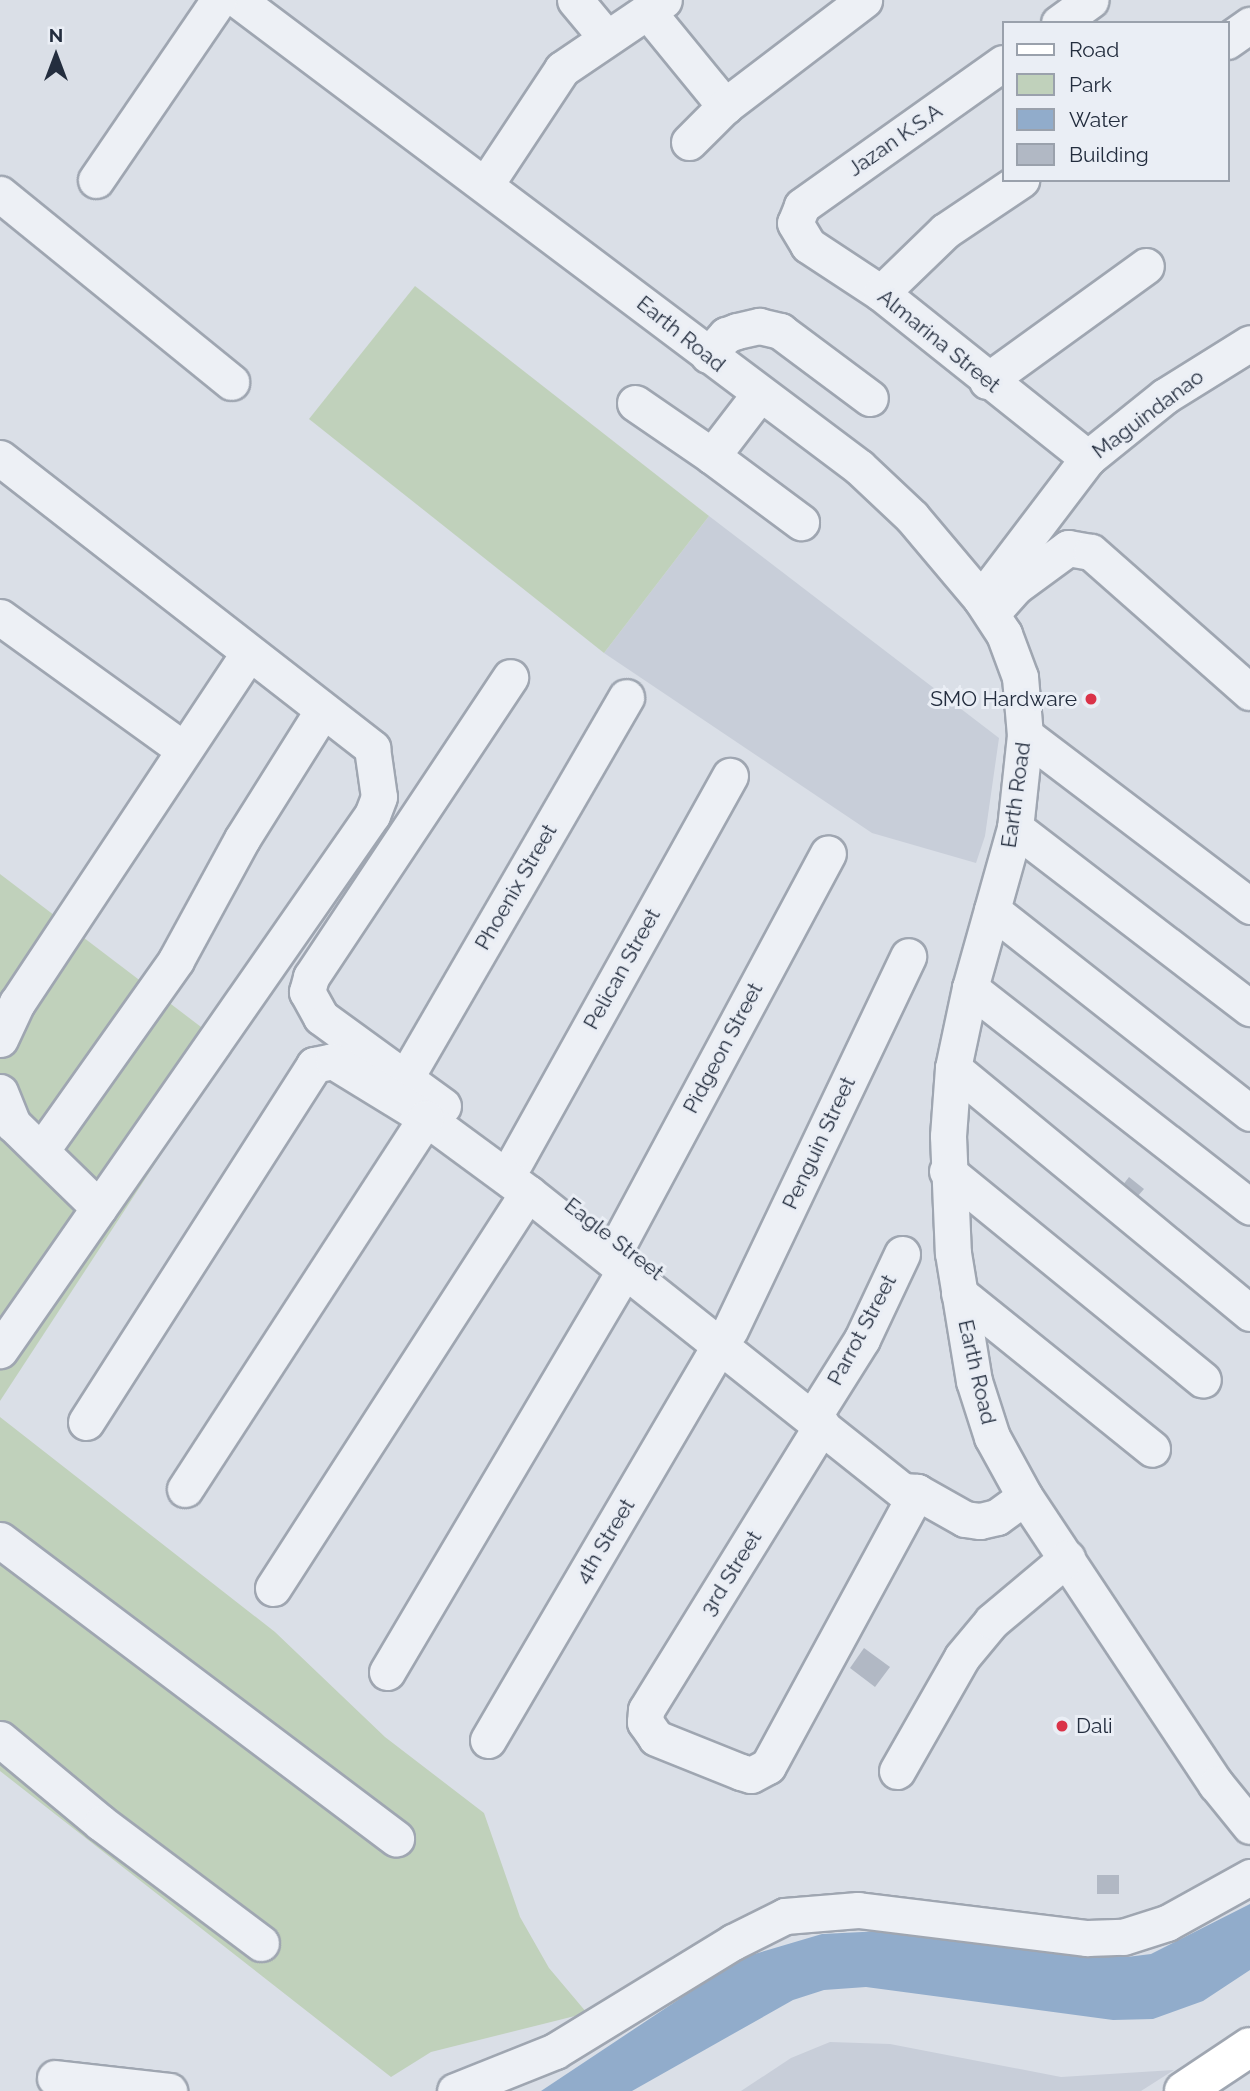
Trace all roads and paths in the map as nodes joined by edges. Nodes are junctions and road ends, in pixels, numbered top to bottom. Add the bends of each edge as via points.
1 (219, 0) edge
2 (238, 0) edge
3 (575, 0) edge
4 (864, 0) edge
5 (1091, 0) edge
6 (656, 6) edge
7 (285, 12) edge
8 (1062, 21) edge
9 (1250, 25) edge
10 (605, 36) junction
11 (1229, 40) edge
12 (1002, 64) edge
13 (724, 106) junction
14 (689, 142) dead end
15 (96, 180) dead end
16 (1018, 182) edge
17 (486, 184) junction
18 (0, 194) edge
19 (795, 223) joint
20 (1146, 266) dead end
21 (881, 293) junction
22 (1248, 349) edge
23 (708, 355) junction
24 (987, 381) junction
25 (231, 382) dead end
26 (758, 396) junction
27 (870, 398) dead end
28 (635, 403) dead end
29 (712, 456) junction
30 (1088, 457) junction
31 (0, 458) edge
32 (801, 522) dead end
33 (986, 606) junction
34 (0, 617) edge
35 (249, 653) junction
36 (510, 677) dead end
37 (1250, 692) edge
38 (626, 697) dead end
39 (323, 710) junction
40 (1025, 735) junction
41 (183, 749) junction
42 (730, 776) dead end
43 (1015, 828) junction
44 (828, 853) dead end
45 (1250, 906) edge
46 (992, 910) junction
47 (908, 956) dead end
48 (970, 988) junction
49 (1250, 1008) edge
50 (0, 1039) edge
51 (953, 1068) junction
52 (406, 1077) junction
53 (0, 1092) edge
54 (1250, 1113) edge
55 (426, 1118) junction
56 (41, 1151) junction
57 (515, 1162) junction
58 (947, 1171) junction
59 (528, 1193) junction
60 (1250, 1207) edge
61 (99, 1208) junction
62 (902, 1254) dead end
63 (622, 1257) junction
64 (959, 1293) junction
65 (1250, 1312) edge
66 (725, 1337) junction
67 (0, 1350) edge
68 (1203, 1380) dead end
69 (821, 1415) junction
70 (86, 1422) dead end
71 (1152, 1449) dead end
72 (185, 1489) dead end
73 (918, 1492) junction
74 (1025, 1497) junction
75 (0, 1540) edge
76 (1067, 1558) junction
77 (273, 1588) dead end
78 (387, 1672) dead end
79 (0, 1739) edge
80 (488, 1740) dead end
81 (897, 1771) dead end
82 (1250, 1826) edge
83 (396, 1838) dead end
84 (1250, 1877) edge
85 (261, 1943) dead end
86 (1250, 2047) edge
87 (55, 2078) dead end
88 (169, 2091) edge
89 (455, 2091) edge
90 (1184, 2091) edge

1 - 15 street
2 - 7 street, Earth Road
3 - 10 street
4 - 13 street
5 - 8 street
6 - 10 street
6 - 13 street
7 - 17 street, Earth Road
9 - 11 street
10 - 17 street via 550,83
12 - 19 street, Jazan K.S.A via 802,206
13 - 14 street
16 - 21 street via 945,231
17 - 23 street, Earth Road
18 - 25 street
19 - 21 street, Almarina Street via 808,245
20 - 24 street
21 - 24 street, Almarina Street
22 - 30 street, Maguindanao via 1165,396
23 - 26 street, Earth Road
23 - 27 street via 726,335 737,331 759,326 780,331
24 - 30 street, Almarina Street
26 - 29 street
26 - 33 street, Earth Road via 859,467 912,517
28 - 29 street
29 - 32 street
30 - 33 street, Maguindanao
31 - 35 street
33 - 37 street via 1068,548 1080,548 1130,585
33 - 40 street, Earth Road via 1020,677
34 - 41 street
35 - 39 street
35 - 41 street
36 - 52 street, Eagle Street via 311,978 307,992 321,1017
38 - 52 street, Phoenix Street
39 - 56 street via 242,839 176,960
39 - 61 street via 372,748 379,797 372,815
40 - 43 street, Earth Road
40 - 45 street
41 - 50 street via 17,1003
42 - 57 street, Pelican Street
43 - 46 street, Earth Road
43 - 49 street
44 - 63 street, Pidgeon Street
46 - 48 street, Earth Road
46 - 54 street
47 - 66 street, Penguin Street
48 - 51 street, Earth Road
48 - 60 street
51 - 58 street, Earth Road
51 - 65 street
52 - 57 street, Eagle Street
53 - 56 street via 13,1124
55 - 59 street, Eagle Street
55 - 70 street, Eagle Street via 333,1061 314,1065
55 - 72 street
56 - 61 street
57 - 63 street, Eagle Street
58 - 64 street, Earth Road
58 - 68 street
59 - 63 street, Eagle Street
59 - 77 street
61 - 67 street
62 - 69 street, Parrot Street
63 - 66 street, Eagle Street
63 - 78 street, Pidgeon Street
64 - 71 street
64 - 74 street, Earth Road via 992,1437
66 - 69 street, Eagle Street
66 - 80 street, 4th Street
69 - 73 street, Eagle Street via 911,1481
69 - 73 street, 3rd Street via 646,1710 645,1722 656,1738 751,1775 768,1766
73 - 74 street, Eagle Street via 965,1519 979,1521 997,1517
74 - 76 street, Earth Road
75 - 83 street
76 - 81 street via 992,1621 962,1657
76 - 82 street, Earth Road via 1216,1784
79 - 85 street via 101,1824
84 - 89 street via 1167,1923 1123,1937 1087,1938 858,1910 785,1916 733,1942 555,2051
86 - 90 main road
87 - 88 street

